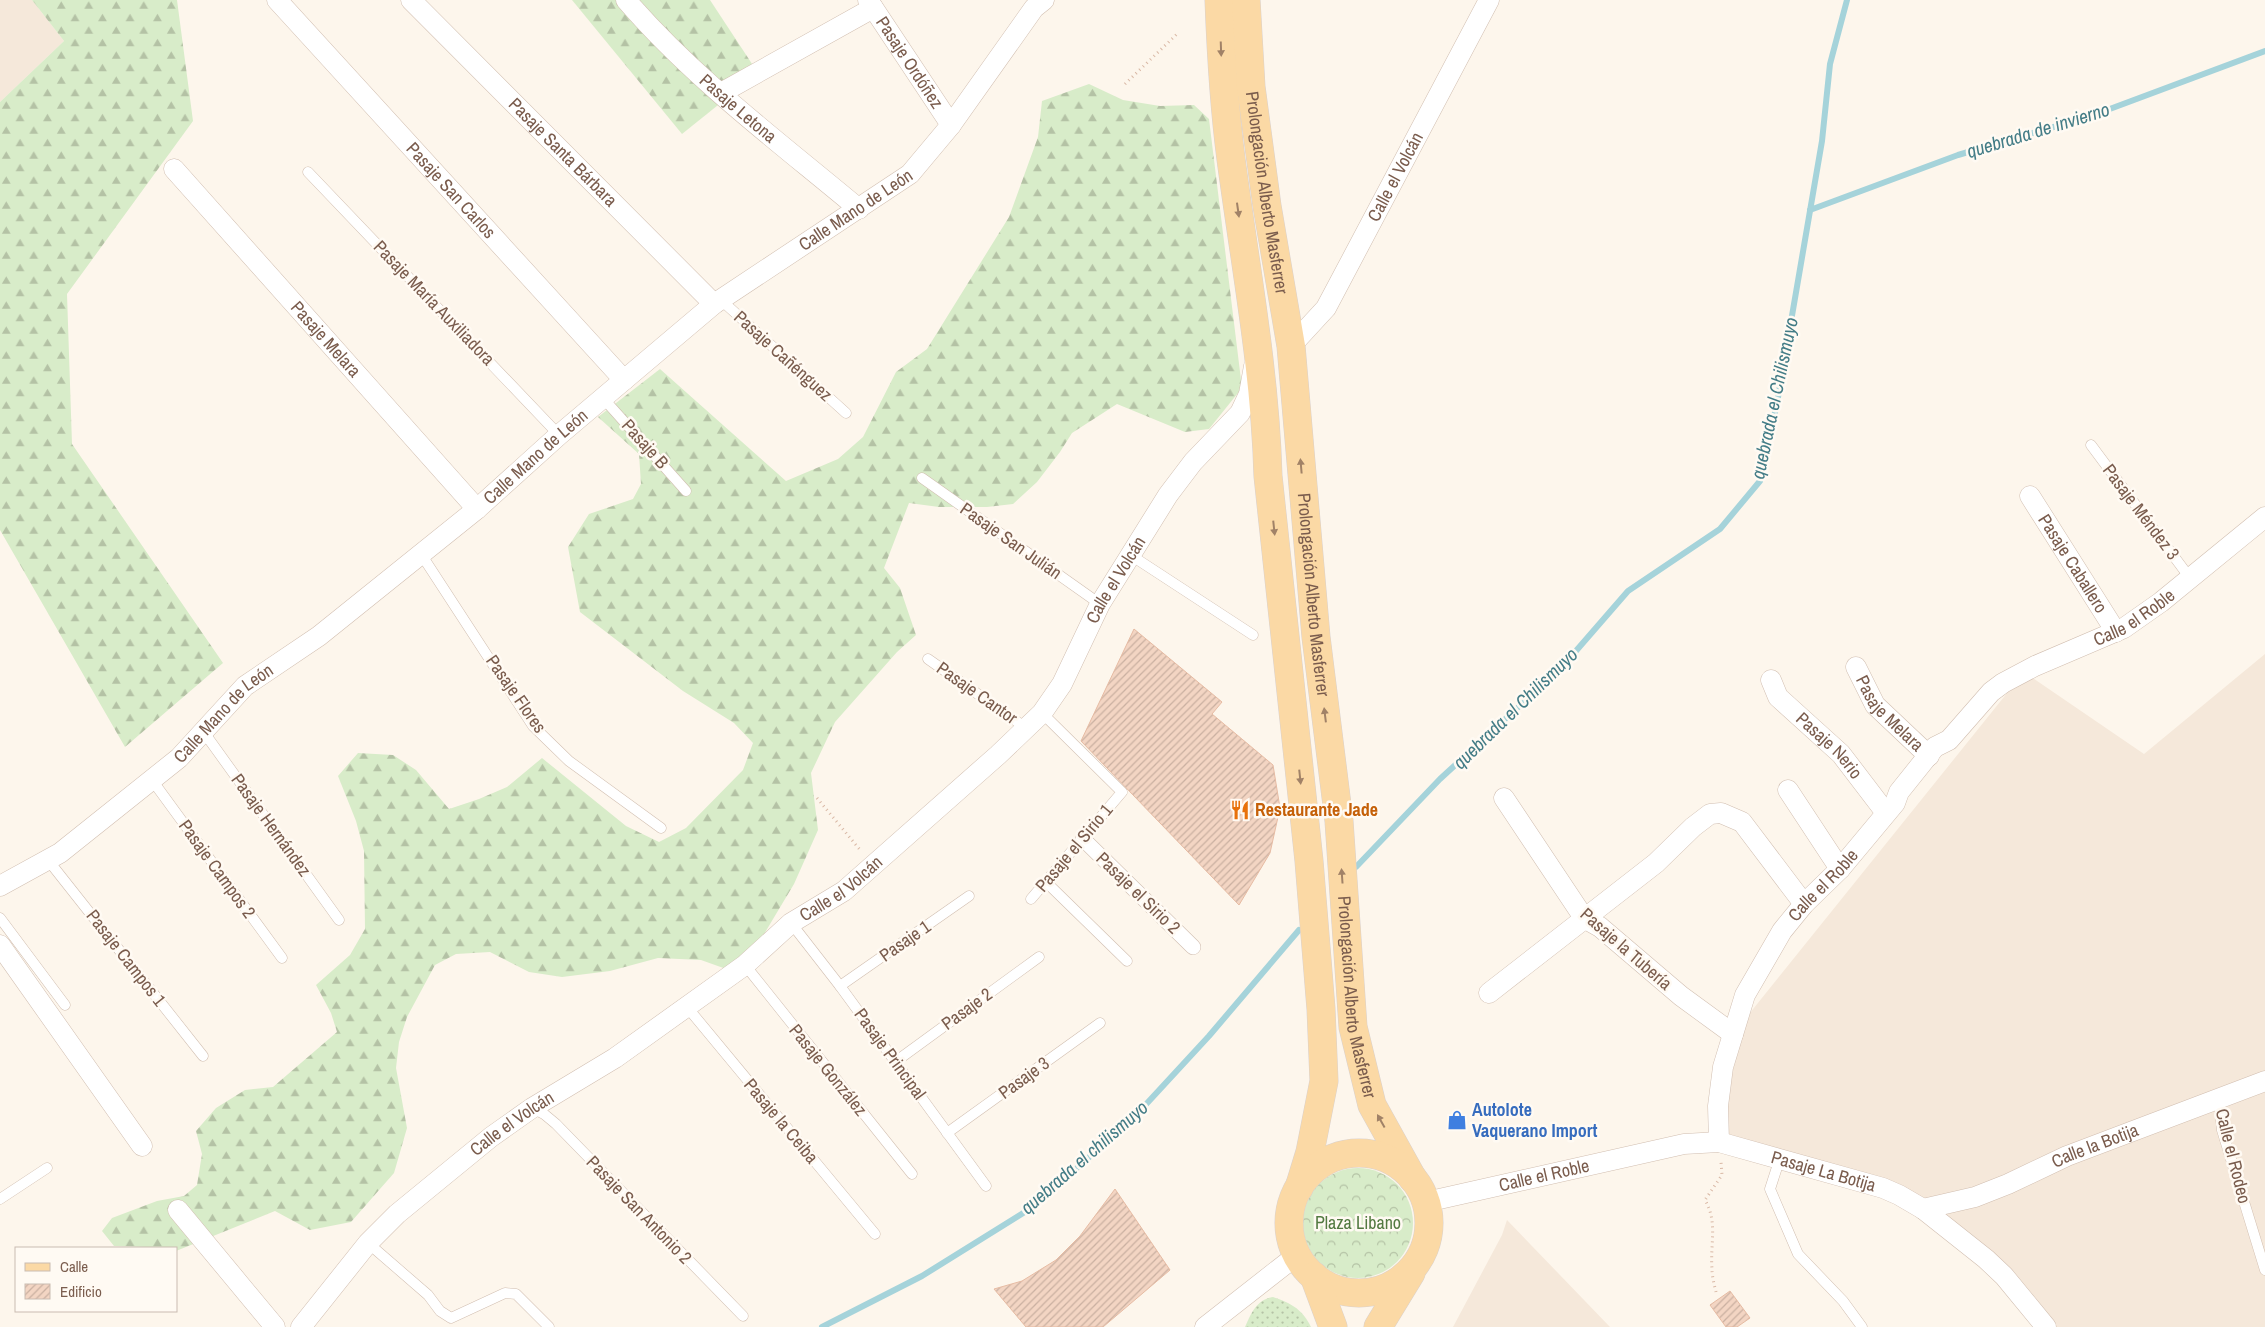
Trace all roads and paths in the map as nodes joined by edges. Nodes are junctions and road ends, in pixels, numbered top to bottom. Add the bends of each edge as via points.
1 (277, 0) edge
2 (411, 0) edge
3 (626, 0) edge
4 (1042, 0) edge
5 (1219, 0) edge
6 (1246, 0) edge
7 (1490, 0) edge
8 (871, 4) edge
9 (1177, 34) dead end
10 (1125, 84) dead end
11 (721, 93) junction
12 (951, 125) junction
13 (174, 169) dead end
14 (308, 172) dead end
15 (859, 209) junction
16 (718, 302) junction
17 (1258, 345) junction
18 (1291, 346) junction
19 (624, 380) junction
20 (603, 398) junction
21 (846, 413) dead end
22 (559, 435) junction
23 (2091, 445) dead end
24 (922, 478) dead end
25 (686, 491) dead end
26 (2030, 496) dead end
27 (477, 510) junction
28 (2265, 517) edge
29 (421, 554) junction
30 (1132, 556) junction
31 (2190, 578) junction
32 (1100, 604) junction
33 (2116, 632) junction
34 (1253, 635) dead end
35 (928, 659) dead end
36 (1856, 666) dead end
37 (1771, 680) dead end
38 (1042, 713) junction
39 (1026, 728) junction
40 (203, 731) junction
41 (1929, 756) junction
42 (152, 780) junction
43 (1788, 790) dead end
44 (817, 798) dead end
45 (1504, 798) dead end
46 (1886, 813) junction
47 (661, 828) dead end
48 (1082, 839) junction
49 (48, 860) junction
50 (874, 867) junction
51 (1840, 869) junction
52 (1046, 882) junction
53 (0, 886) edge
54 (969, 896) dead end
55 (1031, 899) dead end
56 (1804, 904) junction
57 (0, 918) edge
58 (1584, 918) junction
59 (339, 920) dead end
60 (791, 923) junction
61 (0, 946) edge
62 (1192, 947) dead end
63 (1039, 957) dead end
64 (282, 958) dead end
65 (1127, 961) dead end
66 (745, 965) junction
67 (840, 986) junction
68 (1489, 993) dead end
69 (65, 1005) dead end
70 (687, 1007) junction
71 (1100, 1023) dead end
72 (1733, 1034) junction
73 (203, 1056) dead end
74 (895, 1062) junction
75 (2265, 1081) edge
76 (2218, 1098) junction
77 (532, 1108) junction
78 (947, 1133) junction
79 (1719, 1142) junction
80 (142, 1146) dead end
81 (1780, 1158) junction
82 (47, 1168) dead end
83 (912, 1174) dead end
84 (1413, 1179) junction
85 (986, 1186) dead end
86 (1299, 1188) junction
87 (0, 1199) edge
88 (1426, 1202) junction
89 (1923, 1209) junction
90 (178, 1210) dead end
91 (875, 1234) dead end
92 (368, 1243) junction
93 (1297, 1255) junction
94 (1421, 1255) junction
95 (2265, 1270) edge
96 (1314, 1276) junction
97 (1716, 1292) dead end
98 (743, 1316) dead end
99 (275, 1327) edge
100 (301, 1327) edge
101 (549, 1327) edge
102 (1205, 1327) edge
103 (1334, 1327) edge
104 (1378, 1327) edge
105 (1862, 1327) edge
106 (2046, 1327) edge

1 - 19 street, Pasaje San Carlos
2 - 16 street, Pasaje Santa Bárbara
3 - 11 street, Pasaje Letona via 651,29
4 - 12 street, Calle Mano de León
5 -> 17 main road, Prolongación Alberto Masferrer via 1222,80
6 - 18 main road, Prolongación Alberto Masferrer via 1251,87
7 - 18 street, Calle el Volcán via 1326,308
8 - 11 street
8 - 12 street, Pasaje Ordóñez
9 - 10 path
11 - 15 street, Pasaje Letona
12 - 15 street, Calle Mano de León via 910,174
13 - 27 street, Pasaje Melara
14 - 22 lane, Pasaje María Auxiliadora
15 - 16 street, Calle Mano de León
16 - 19 street, Calle Mano de León
16 - 21 lane, Pasaje Cañénguez
17 - 30 street, Calle el Volcán via 1249,394 1240,413 1193,462 1168,494
17 -> 86 main road, Prolongación Alberto Masferrer via 1321,1009 1324,1081 1310,1152
84 -> 18 main road, Prolongación Alberto Masferrer via 1372,1105 1353,1027 1338,821 1316,637
19 - 20 street, Calle Mano de León
20 - 22 street, Calle Mano de León
20 - 25 lane, Pasaje B
22 - 27 street, Calle Mano de León
23 - 31 lane, Pasaje Méndez 3
24 - 32 lane, Pasaje San Julián
26 - 33 street, Pasaje Caballero
27 - 29 street, Calle Mano de León
28 - 31 street, Calle el Roble
29 - 40 street, Calle Mano de León via 319,636 245,686
29 - 47 lane, Pasaje Flores via 533,726 570,761
30 - 32 street, Calle el Volcán
30 - 34 lane
31 - 33 street, Calle el Roble
32 - 38 street, Calle el Volcán via 1062,684
33 - 41 street, Calle el Roble via 2034,666 2003,683 1991,692 1949,740 1935,747
35 - 39 lane, Pasaje Cantor
36 - 41 street, Pasaje Melara via 1875,705
37 - 46 street, Pasaje Nerio via 1778,697 1842,754
38 - 39 street, Calle el Volcán
38 - 48 lane, Pasaje el Sirio 1 via 1122,792
39 - 50 street, Calle el Volcán
40 - 42 street, Calle Mano de León via 179,758
40 - 59 lane, Pasaje Hernández
41 - 46 street, Calle el Roble
42 - 49 street, Calle Mano de León
42 - 64 lane, Pasaje Campos 2
43 - 51 street
44 - 50 path
45 - 58 street, Pasaje la Tubería
46 - 51 street, Calle el Roble
48 - 52 lane, Pasaje el Sirio 1
48 - 62 street, Pasaje el Sirio 2
49 - 53 street, Calle Mano de León
49 - 73 lane, Pasaje Campos 1
50 - 60 street, Calle el Volcán via 844,891
51 - 56 street, Calle el Roble
52 - 55 lane, Pasaje el Sirio 1
52 - 65 lane
54 - 67 lane, Pasaje 1
56 - 58 street via 1742,822 1721,813 1710,814 1693,827 1656,863
56 - 72 street, Calle el Roble via 1782,932 1745,996
57 - 69 lane
58 - 68 street
58 - 72 street, Pasaje la Tubería
60 - 66 street, Calle el Volcán
60 - 67 lane, Pasaje Principal
61 - 80 street
63 - 74 lane, Pasaje 2
66 - 70 street, Calle el Volcán
66 - 83 lane, Pasaje González
67 - 74 lane, Pasaje Principal
70 - 77 street, Calle el Volcán via 615,1058
70 - 91 lane, Pasaje la Ceiba
71 - 78 lane, Pasaje 3
72 - 79 street, Calle el Roble via 1723,1067 1718,1106
74 - 78 lane, Pasaje Principal
75 - 76 street, Calle la Botija
76 - 89 street, Calle la Botija via 2068,1156 1975,1197
76 - 95 lane, Calle el Rodeo via 2222,1130
77 - 92 street, Calle el Volcán via 404,1208
77 - 98 lane, Pasaje San Antonio 2 via 556,1124
78 - 85 lane, Pasaje Principal
79 - 81 street, Pasaje La Botija
79 - 88 street, Calle el Roble via 1684,1144
79 - 97 path via 1722,1175 1705,1200 1712,1212 1714,1225 1712,1269
81 - 89 street, Pasaje La Botija via 1883,1188
81 - 105 lane via 1770,1189 1798,1254 1843,1301
82 - 87 lane
84 - 86 main road via 1404,1169 1380,1156 1354,1153 1316,1167
84 - 88 main road
86 - 93 main road via 1289,1228
88 - 94 main road via 1429,1229
89 - 106 street, Pasaje La Botija via 2004,1276
90 - 99 street
92 - 100 street, Calle el Volcán
92 - 101 lane via 451,1318 506,1293 516,1294
93 - 96 main road
93 - 102 street
94 - 96 main road via 1413,1267 1392,1285 1365,1293 1338,1290
94 - 104 main road
96 - 103 main road

